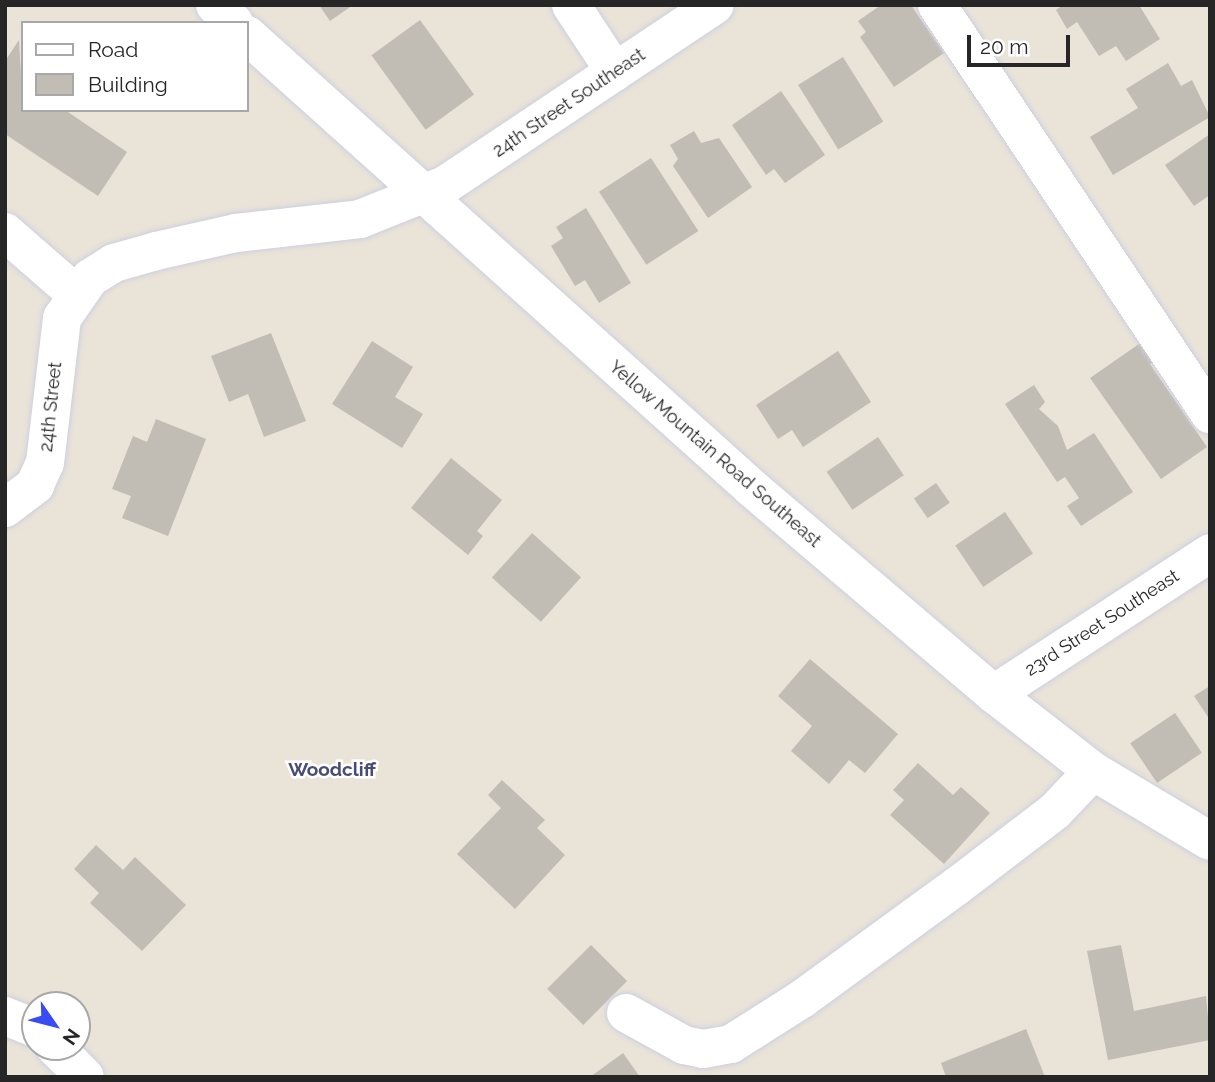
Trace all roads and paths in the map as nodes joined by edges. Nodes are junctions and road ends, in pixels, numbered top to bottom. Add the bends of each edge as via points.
1 (215, 5) edge
2 (571, 5) edge
3 (715, 5) edge
4 (937, 5) edge
5 (232, 21) edge
6 (248, 35) edge
7 (615, 72) junction
8 (419, 192) junction
9 (5, 232) edge
10 (75, 293) junction
11 (1210, 414) edge
12 (5, 508) edge
13 (1210, 553) edge
14 (994, 694) junction
15 (1093, 771) junction
16 (1210, 841) edge
17 (626, 1013) dead end
18 (69, 1061) edge
19 (85, 1077) edge

1 - 5 street
2 - 7 street
3 - 7 street, 24th Street Southeast
4 - 11 street
6 - 8 street, Yellow Mountain Road Southeast
7 - 8 street, 24th Street Southeast via 445,185
8 - 10 street, 24th Street Southeast via 360,219 236,233 114,263
8 - 14 street, Yellow Mountain Road Southeast via 753,489
9 - 10 street
10 - 12 street, 24th Street via 59,329 45,463 35,485
13 - 14 street, 23rd Street Southeast
14 - 15 street, Yellow Mountain Road Southeast
15 - 16 street, Yellow Mountain Road Southeast
15 - 17 street via 1055,811 957,886 802,999 731,1044 703,1049 684,1045
18 - 19 street

